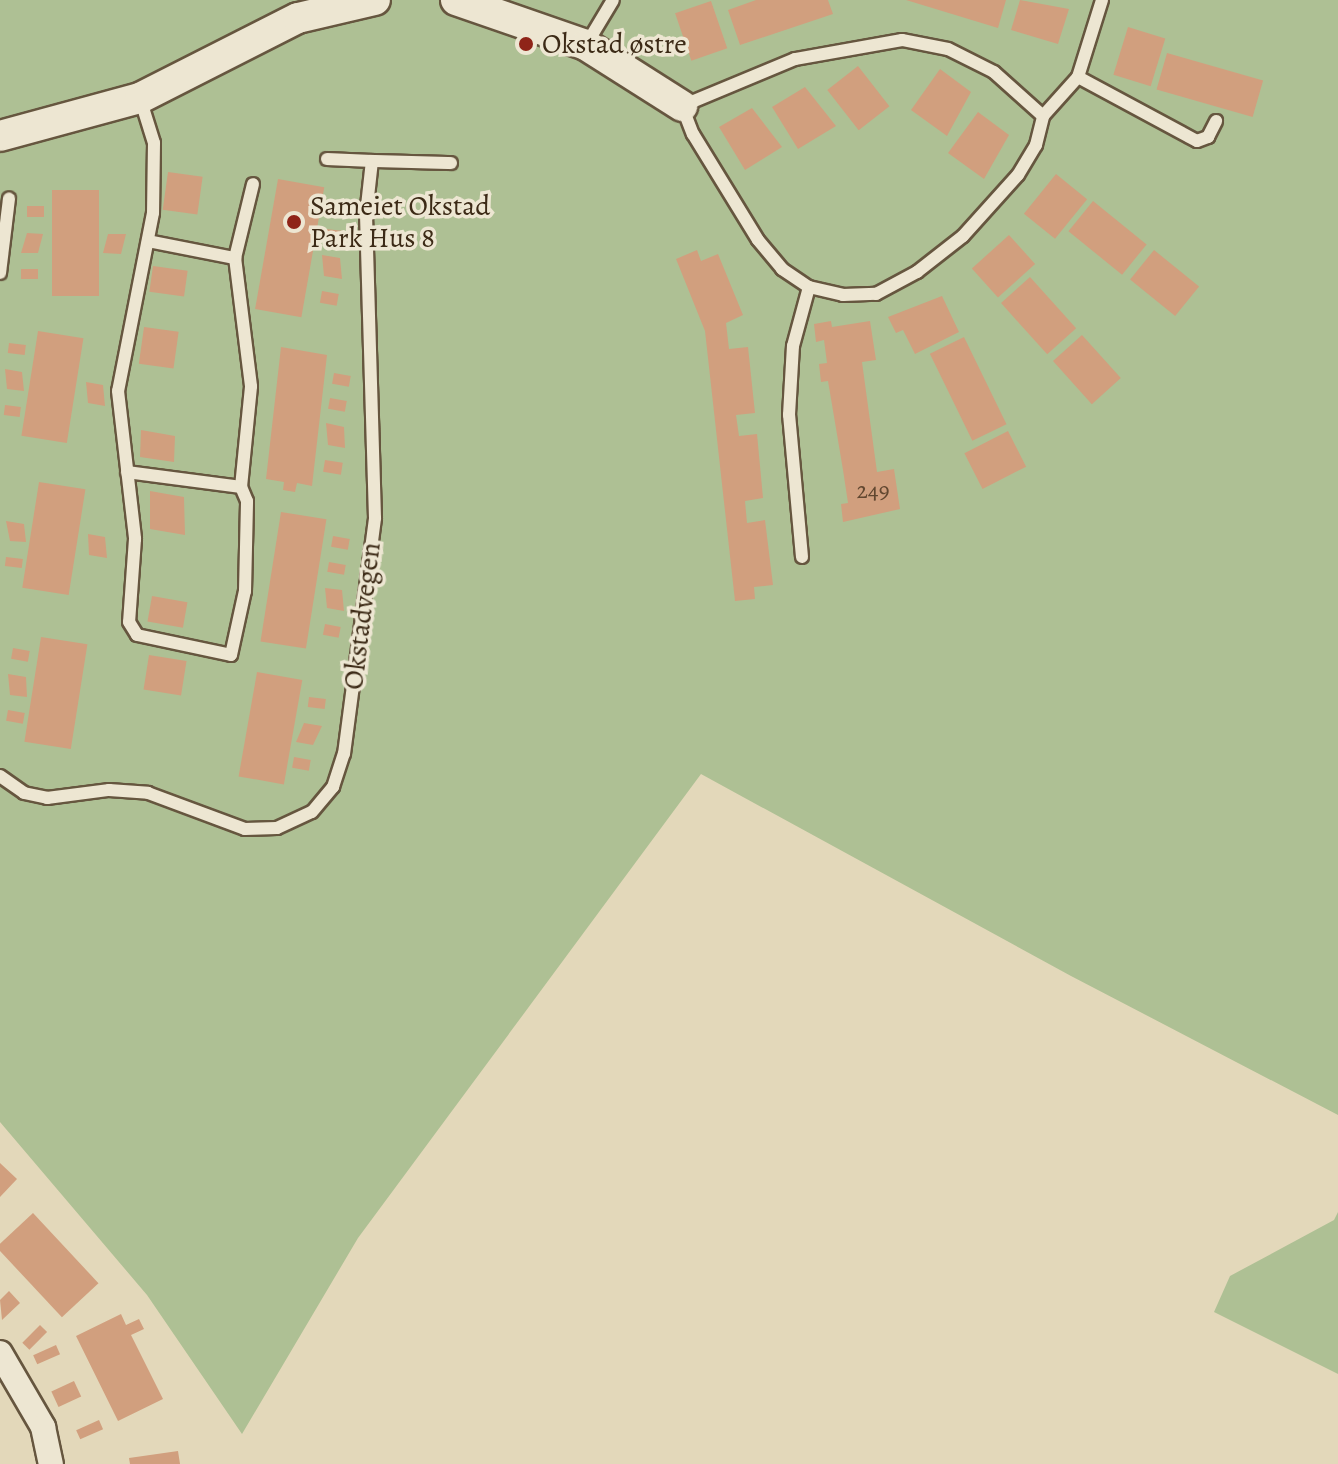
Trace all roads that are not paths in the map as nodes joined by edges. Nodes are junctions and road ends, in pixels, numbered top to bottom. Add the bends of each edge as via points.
1 (375, 0) edge
2 (456, 0) edge
3 (613, 0) edge
4 (1102, 0) edge
5 (586, 45) junction
6 (1078, 77) junction
7 (140, 98) junction
8 (682, 106) junction
9 (1043, 116) junction
10 (1216, 121) dead end
11 (0, 136) edge
12 (327, 159) dead end
13 (372, 161) junction
14 (451, 163) dead end
15 (253, 184) dead end
16 (9, 199) dead end
17 (148, 241) junction
18 (235, 258) junction
19 (0, 273) edge
20 (809, 287) junction
21 (127, 472) junction
22 (241, 487) junction
23 (802, 557) dead end
24 (0, 776) edge
25 (0, 1353) edge
26 (51, 1464) edge

1 - 7 street via 298,18
2 - 5 street
3 - 5 lane
4 - 6 lane
5 - 8 street
6 - 9 lane
6 - 10 lane via 1197,141 1208,137
7 - 11 street
7 - 17 lane via 154,143
8 - 9 lane via 795,59 902,40 948,49 994,72
8 - 20 lane via 693,134 758,240 782,269
9 - 20 lane via 1036,145 1018,175 963,236 917,272 876,294 843,295
12 - 13 lane
13 - 14 lane
13 - 24 lane, Okstadvegen via 366,215 375,518 344,754 333,787 312,812 277,828 245,829 148,793 109,790 47,798 24,793
15 - 18 lane
16 - 19 lane
17 - 18 lane
17 - 21 lane via 118,391
18 - 22 lane via 251,386
20 - 23 lane via 793,346 789,415
21 - 22 lane
21 - 22 lane via 135,539 129,622 137,635 231,655 245,591 247,501
25 - 26 street via 43,1427

